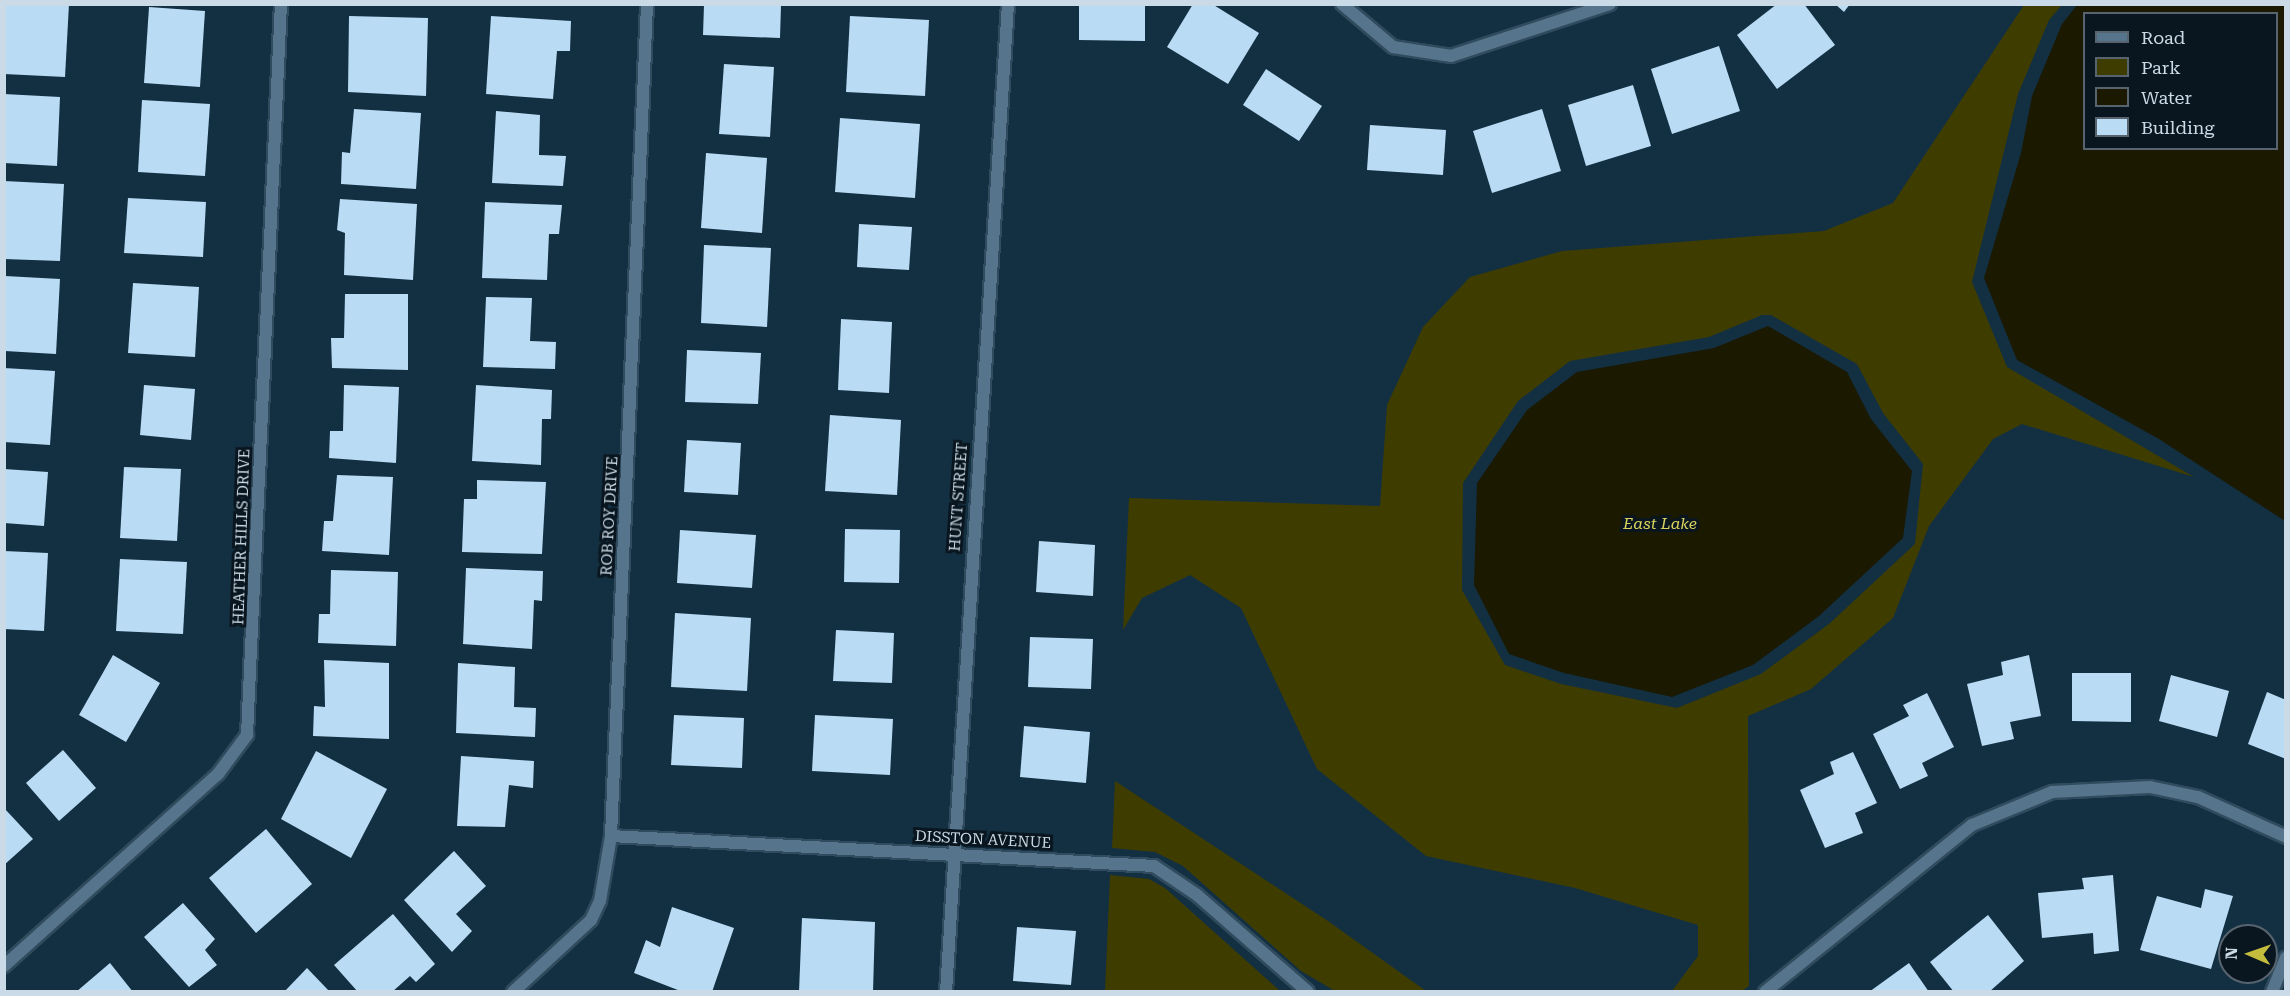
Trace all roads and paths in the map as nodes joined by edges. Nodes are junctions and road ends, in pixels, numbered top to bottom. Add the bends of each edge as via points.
1 (280, 4) edge
2 (647, 4) edge
3 (1008, 4) edge
4 (1342, 4) edge
5 (1610, 4) edge
6 (611, 836) junction
7 (2286, 837) edge
8 (952, 853) junction
9 (2286, 958) edge
10 (4, 966) edge
11 (513, 992) edge
12 (946, 992) edge
13 (1308, 992) edge
14 (1765, 992) edge
15 (2272, 992) edge

1 - 10 street, HEATHER HILLS DRIVE via 246,735 218,774
2 - 6 street, ROB ROY DRIVE
3 - 8 street, HUNT STREET
4 - 5 street via 1393,47 1451,56
6 - 8 street, DISSTON AVENUE
6 - 11 street, ROB ROY DRIVE via 600,901 591,920
7 - 14 street via 2198,797 2150,787 2052,792 1972,825
8 - 12 street, HUNT STREET
8 - 13 street, DISSTON AVENUE via 1154,866 1197,895
9 - 15 street

